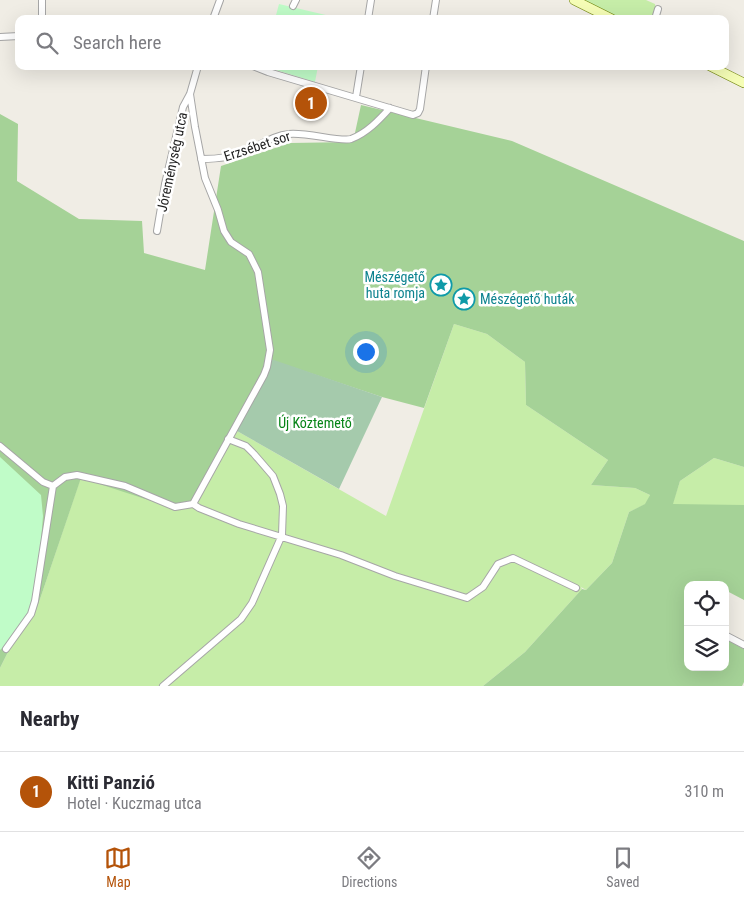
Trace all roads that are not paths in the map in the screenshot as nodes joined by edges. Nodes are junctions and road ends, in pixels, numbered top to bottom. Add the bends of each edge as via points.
1 (42, 0) edge
2 (220, 0) edge
3 (372, 0) edge
4 (436, 0) edge
5 (574, 0) edge
6 (658, 9) dead end
7 (42, 15) edge
8 (215, 15) edge
9 (369, 15) edge
10 (434, 15) edge
11 (604, 15) edge
12 (656, 15) edge
13 (15, 36) edge
14 (0, 37) edge
15 (197, 70) edge
16 (263, 70) edge
17 (360, 70) edge
18 (425, 70) edge
19 (718, 70) edge
20 (744, 83) edge
21 (190, 94) junction
22 (356, 97) junction
23 (390, 108) junction
24 (201, 159) junction
25 (157, 231) dead end
26 (228, 438) junction
27 (0, 446) edge
28 (53, 486) junction
29 (193, 504) junction
30 (282, 536) junction
31 (576, 588) dead end
32 (729, 636) edge
33 (744, 645) edge
34 (6, 649) dead end
35 (163, 686) edge

1 - 7 street
2 - 8 street
3 - 9 street
4 - 10 street
5 - 11 main road
6 - 12 street
13 - 14 street
15 - 21 street, Jóreménység utca
16 - 22 street
17 - 22 street
18 - 23 street via 418,113 413,115
19 - 20 main road
21 - 24 street
21 - 25 street, Jóreménység utca via 183,107
22 - 23 street
23 - 24 street, Erzsébet sor via 370,128 349,140 287,134 222,159
24 - 26 street via 224,230 231,242 249,254 258,272 270,350 267,366
26 - 29 street
26 - 30 street via 246,446 273,476 283,506
27 - 28 street
28 - 29 street via 65,477 77,475 125,486 175,507
28 - 34 street via 35,601 31,614
29 - 30 street via 239,524
30 - 31 street via 467,598 483,587 498,564 513,558
30 - 35 street via 252,603 241,619
32 - 33 street

